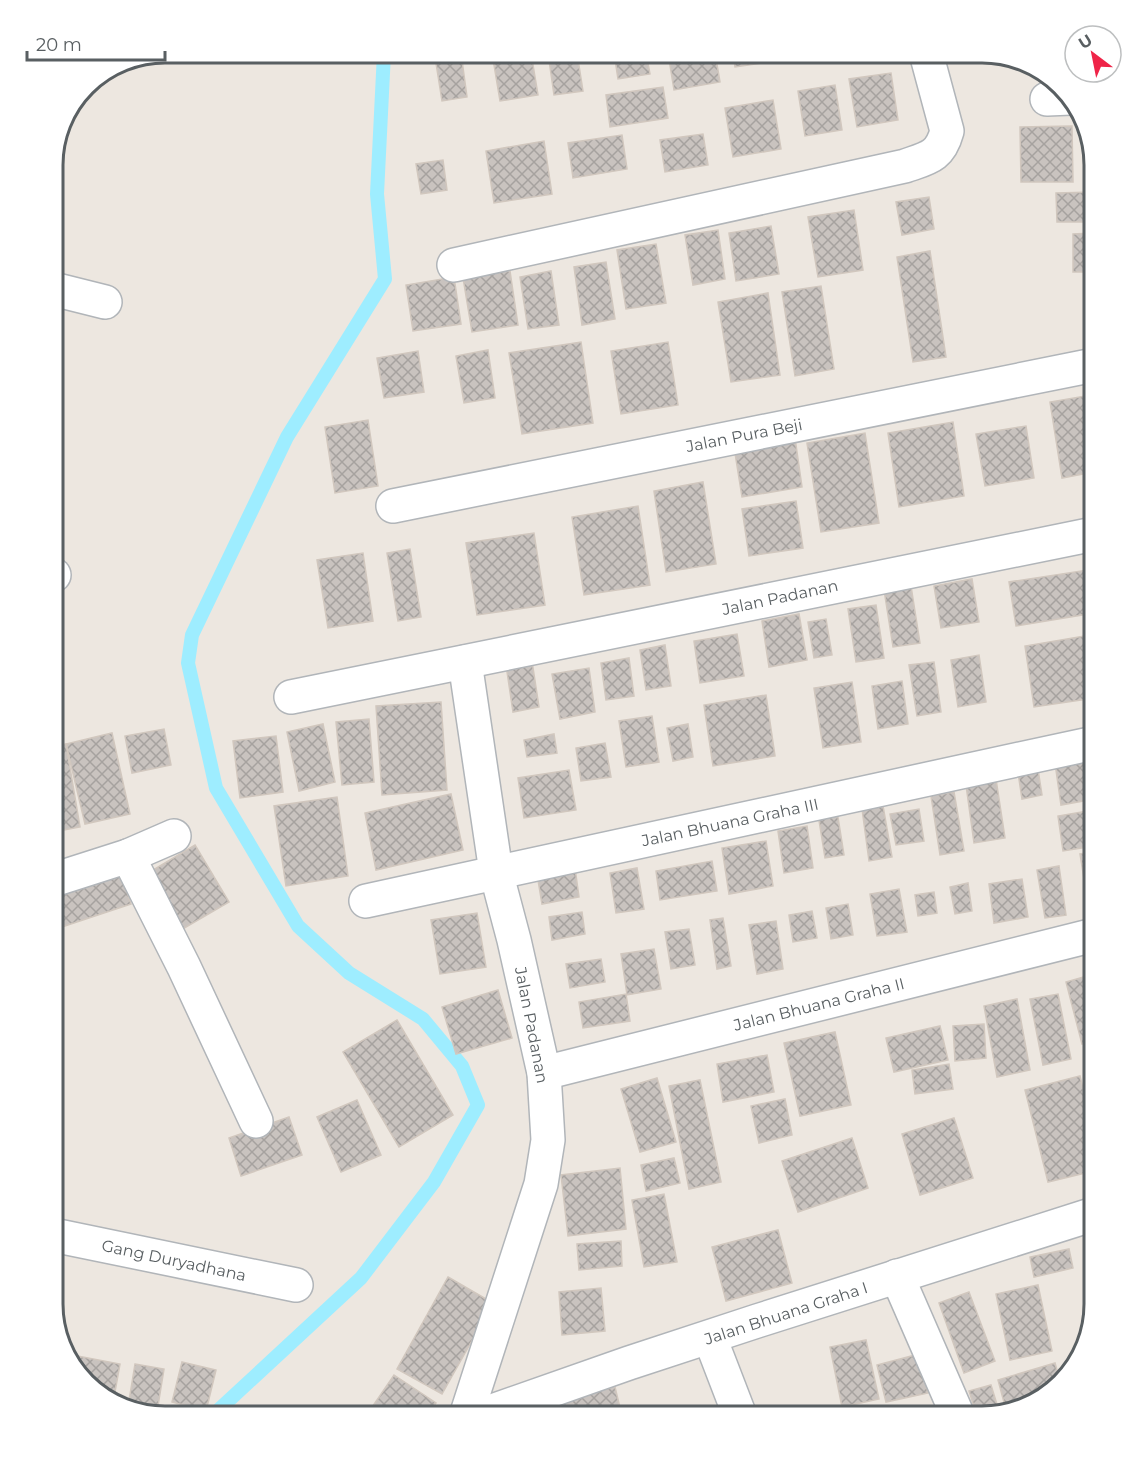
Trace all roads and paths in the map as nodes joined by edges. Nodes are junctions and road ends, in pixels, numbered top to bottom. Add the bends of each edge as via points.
1 (929, 63) edge
2 (454, 265) dead end
3 (63, 292) edge
4 (105, 302) dead end
5 (1084, 367) edge
6 (393, 506) dead end
7 (1084, 536) edge
8 (465, 662) junction
9 (291, 697) dead end
10 (1084, 744) edge
11 (174, 836) dead end
12 (128, 856) junction
13 (496, 872) junction
14 (63, 877) edge
15 (366, 901) dead end
16 (1084, 938) edge
17 (544, 1073) junction
18 (256, 1121) dead end
19 (1084, 1217) edge
20 (63, 1237) edge
21 (897, 1276) junction
22 (296, 1285) dead end
23 (710, 1338) junction
24 (469, 1406) edge
25 (527, 1406) edge
26 (736, 1406) edge
27 (954, 1406) edge

1 - 2 street via 947,130 933,157
3 - 4 street
5 - 6 street, Jalan Pura Beji
7 - 8 street, Jalan Padanan
8 - 9 street, Jalan Padanan
8 - 13 street, Jalan Padanan
10 - 13 street, Jalan Bhuana Graha III
11 - 12 street
12 - 14 street
12 - 18 street
13 - 15 street, Jalan Bhuana Graha III
13 - 17 street, Jalan Padanan
16 - 17 street, Jalan Bhuana Graha II
17 - 24 street, Jalan Padanan via 548,1140 541,1184
19 - 21 street, Jalan Bhuana Graha I
20 - 22 street, Gang Duryadhana
21 - 23 street, Jalan Bhuana Graha I
21 - 27 street
23 - 25 street, Jalan Bhuana Graha I via 629,1363
23 - 26 street

